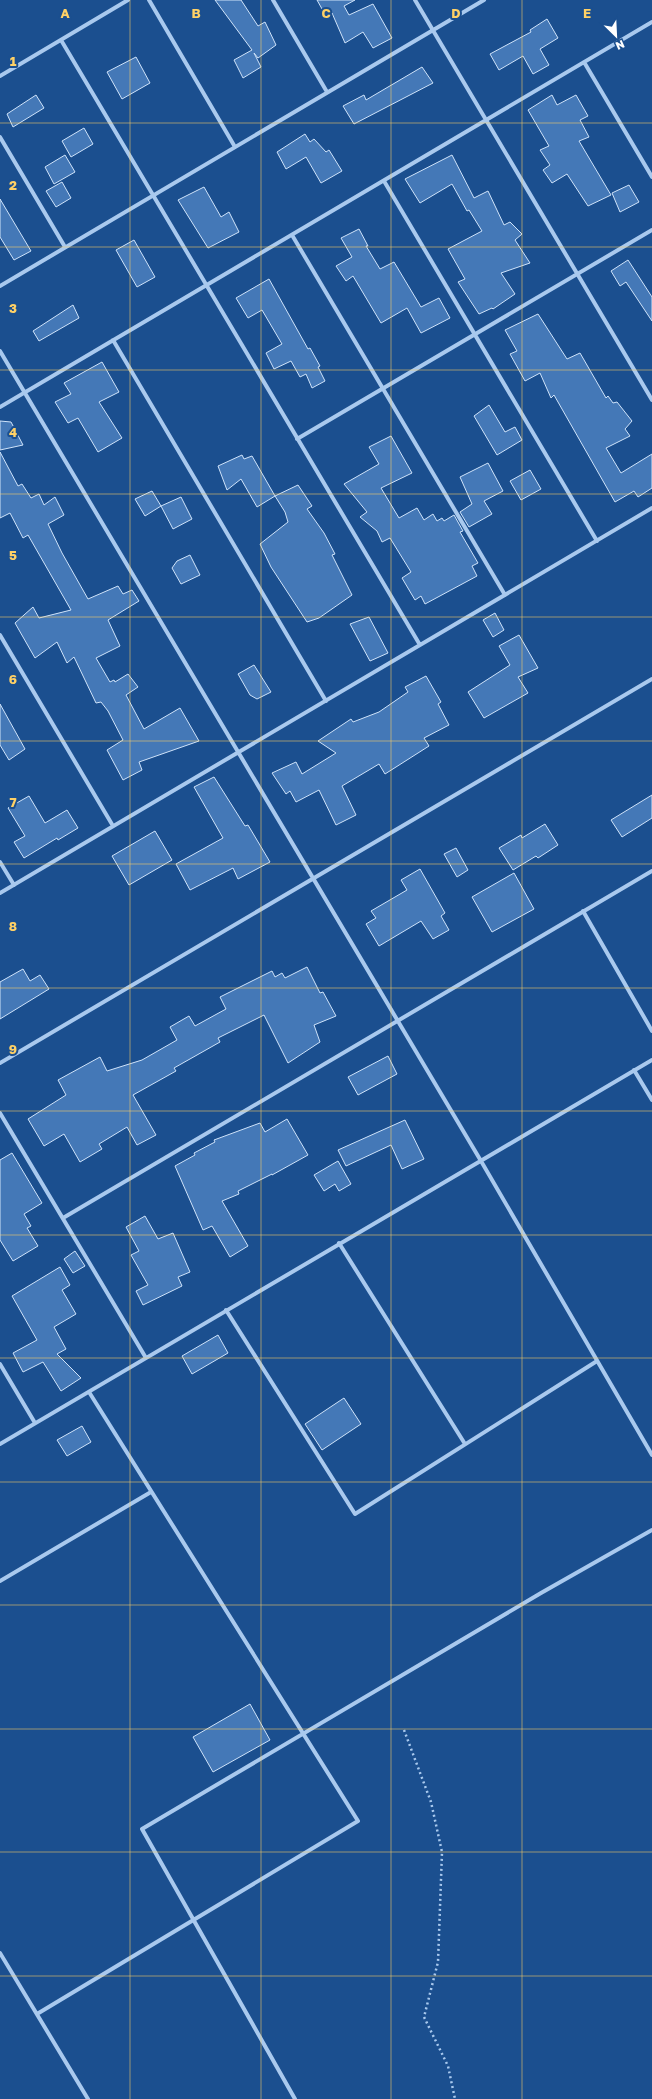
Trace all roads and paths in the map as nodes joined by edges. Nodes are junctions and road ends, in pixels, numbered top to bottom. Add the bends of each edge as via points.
1 (128, 0) edge
2 (149, 0) edge
3 (272, 0) edge
4 (415, 0) edge
5 (484, 0) edge
6 (652, 22) edge
7 (433, 30) junction
8 (61, 40) junction
9 (584, 62) junction
10 (0, 76) edge
11 (327, 92) junction
12 (486, 120) junction
13 (0, 137) edge
14 (236, 147) junction
15 (652, 177) edge
16 (384, 181) junction
17 (153, 195) junction
18 (652, 230) edge
19 (292, 235) junction
20 (65, 247) junction
21 (577, 274) junction
22 (206, 285) junction
23 (0, 286) edge
24 (474, 334) junction
25 (113, 340) junction
26 (0, 351) edge
27 (383, 388) junction
28 (24, 393) junction
29 (652, 400) edge
30 (0, 407) edge
31 (297, 439) junction
32 (652, 508) edge
33 (597, 541) junction
34 (505, 595) junction
35 (0, 635) edge
36 (420, 645) junction
37 (652, 679) edge
38 (326, 700) junction
39 (238, 752) junction
40 (114, 826) junction
41 (0, 862) edge
42 (652, 871) edge
43 (313, 879) junction
44 (14, 885) junction
45 (0, 893) edge
46 (583, 911) junction
47 (398, 1021) junction
48 (652, 1030) edge
49 (652, 1060) edge
50 (0, 1063) edge
51 (634, 1070) junction
52 (652, 1100) edge
53 (0, 1113) edge
54 (480, 1161) junction
55 (63, 1218) junction
56 (339, 1243) junction
57 (226, 1310) junction
58 (146, 1358) junction
59 (597, 1361) junction
60 (0, 1364) edge
61 (89, 1392) junction
62 (35, 1423) junction
63 (0, 1444) edge
64 (465, 1444) junction
65 (652, 1455) edge
66 (151, 1492) junction
67 (652, 1530) edge
68 (0, 1581) edge
69 (404, 1730) dead end
70 (302, 1734) junction
71 (194, 1919) junction
72 (0, 1953) edge
73 (37, 2014) junction
74 (88, 2099) edge
75 (295, 2099) edge
76 (455, 2099) edge

1 - 8 street
2 - 14 street
3 - 11 street
4 - 7 street
5 - 7 street
6 - 9 street
7 - 11 street
7 - 12 street
8 - 10 street
8 - 17 street
9 - 12 street
9 - 15 street
11 - 14 street
12 - 16 street
12 - 21 street
13 - 20 street
14 - 17 street
16 - 19 street
16 - 24 street
17 - 20 street
17 - 22 street
18 - 21 street
19 - 22 street
19 - 27 street
20 - 23 street
21 - 24 street
21 - 29 street
22 - 25 street
22 - 31 street
24 - 27 street
24 - 33 street
25 - 28 street
25 - 38 street
26 - 28 street
27 - 31 street
27 - 34 street
28 - 30 street
28 - 39 street
31 - 36 street
32 - 33 street
33 - 34 street
34 - 36 street
35 - 40 street
36 - 38 street
37 - 43 street
38 - 39 street
39 - 40 street
39 - 43 street
40 - 44 street
41 - 44 street
42 - 46 street
43 - 47 street
43 - 50 street
44 - 45 street
46 - 47 street
46 - 48 street
47 - 54 street
47 - 55 street
49 - 51 street
51 - 52 street
51 - 54 street
53 - 55 street
54 - 56 street
54 - 59 street
55 - 58 street
56 - 57 street
56 - 64 street
57 - 58 street
57 - 64 street via 355,1514
58 - 61 street
59 - 64 street
59 - 65 street
60 - 62 street
61 - 62 street
61 - 66 street
62 - 63 street
66 - 68 street
66 - 70 street
67 - 70 street
69 - 76 path via 431,1802 442,1852 438,1962 424,2017 448,2066
70 - 71 street via 142,1829
70 - 71 street via 358,1821
71 - 73 street
71 - 75 street
72 - 73 street
73 - 74 street

